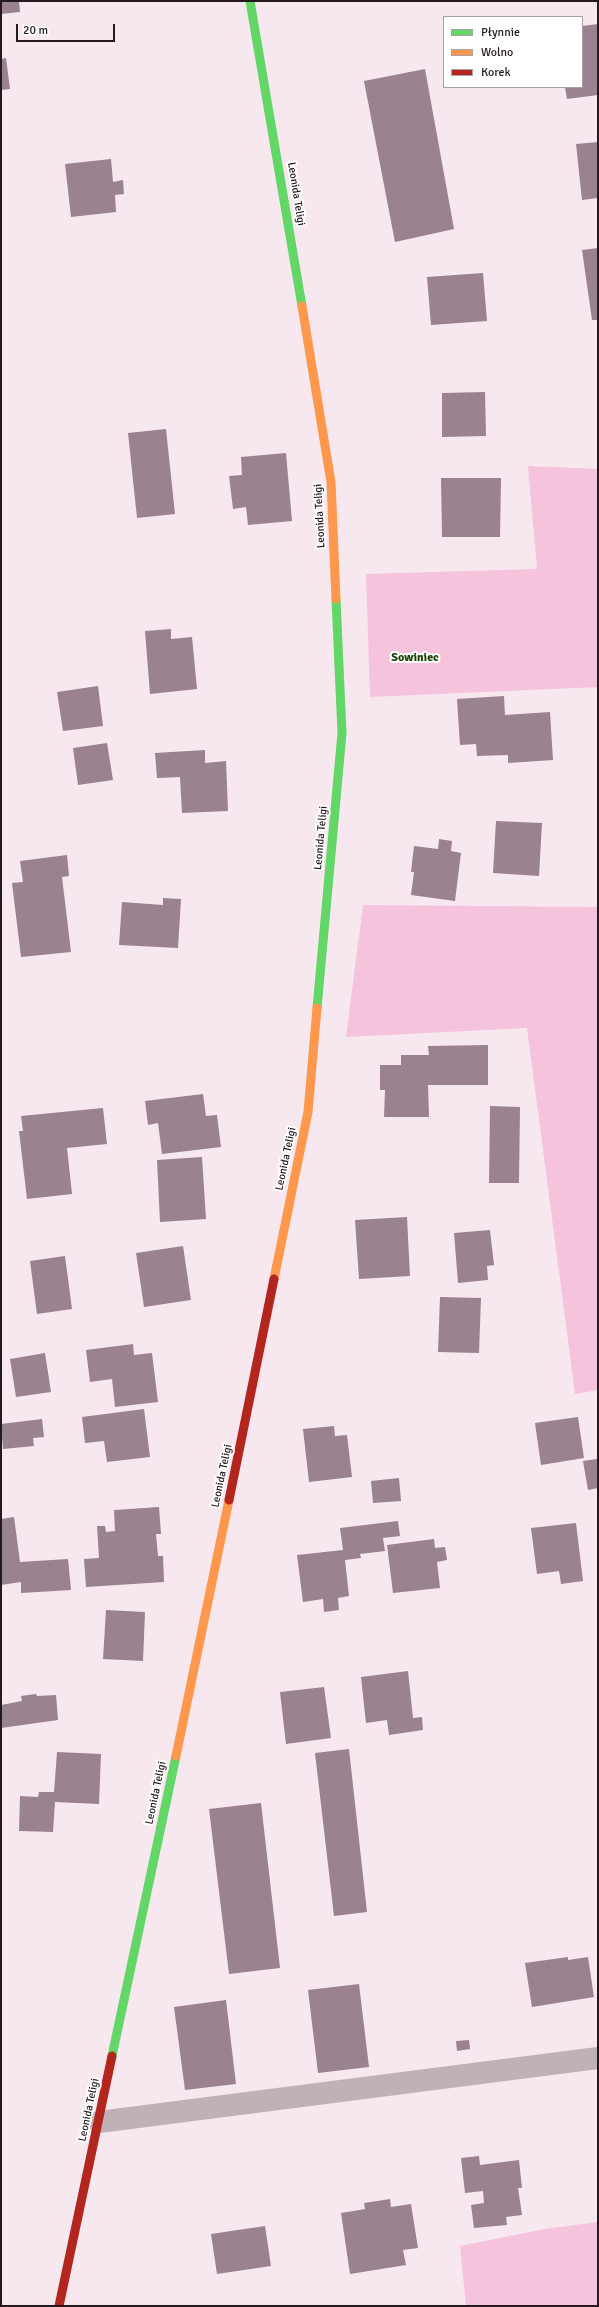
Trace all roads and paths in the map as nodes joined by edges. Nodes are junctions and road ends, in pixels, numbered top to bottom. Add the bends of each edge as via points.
1 (250, 1) edge
2 (598, 2058) edge
3 (99, 2122) junction
4 (59, 2306) edge

1 - 3 street, Leonida Teligi via 331,482 342,733 308,1112
2 - 3 street
3 - 4 street, Leonida Teligi

